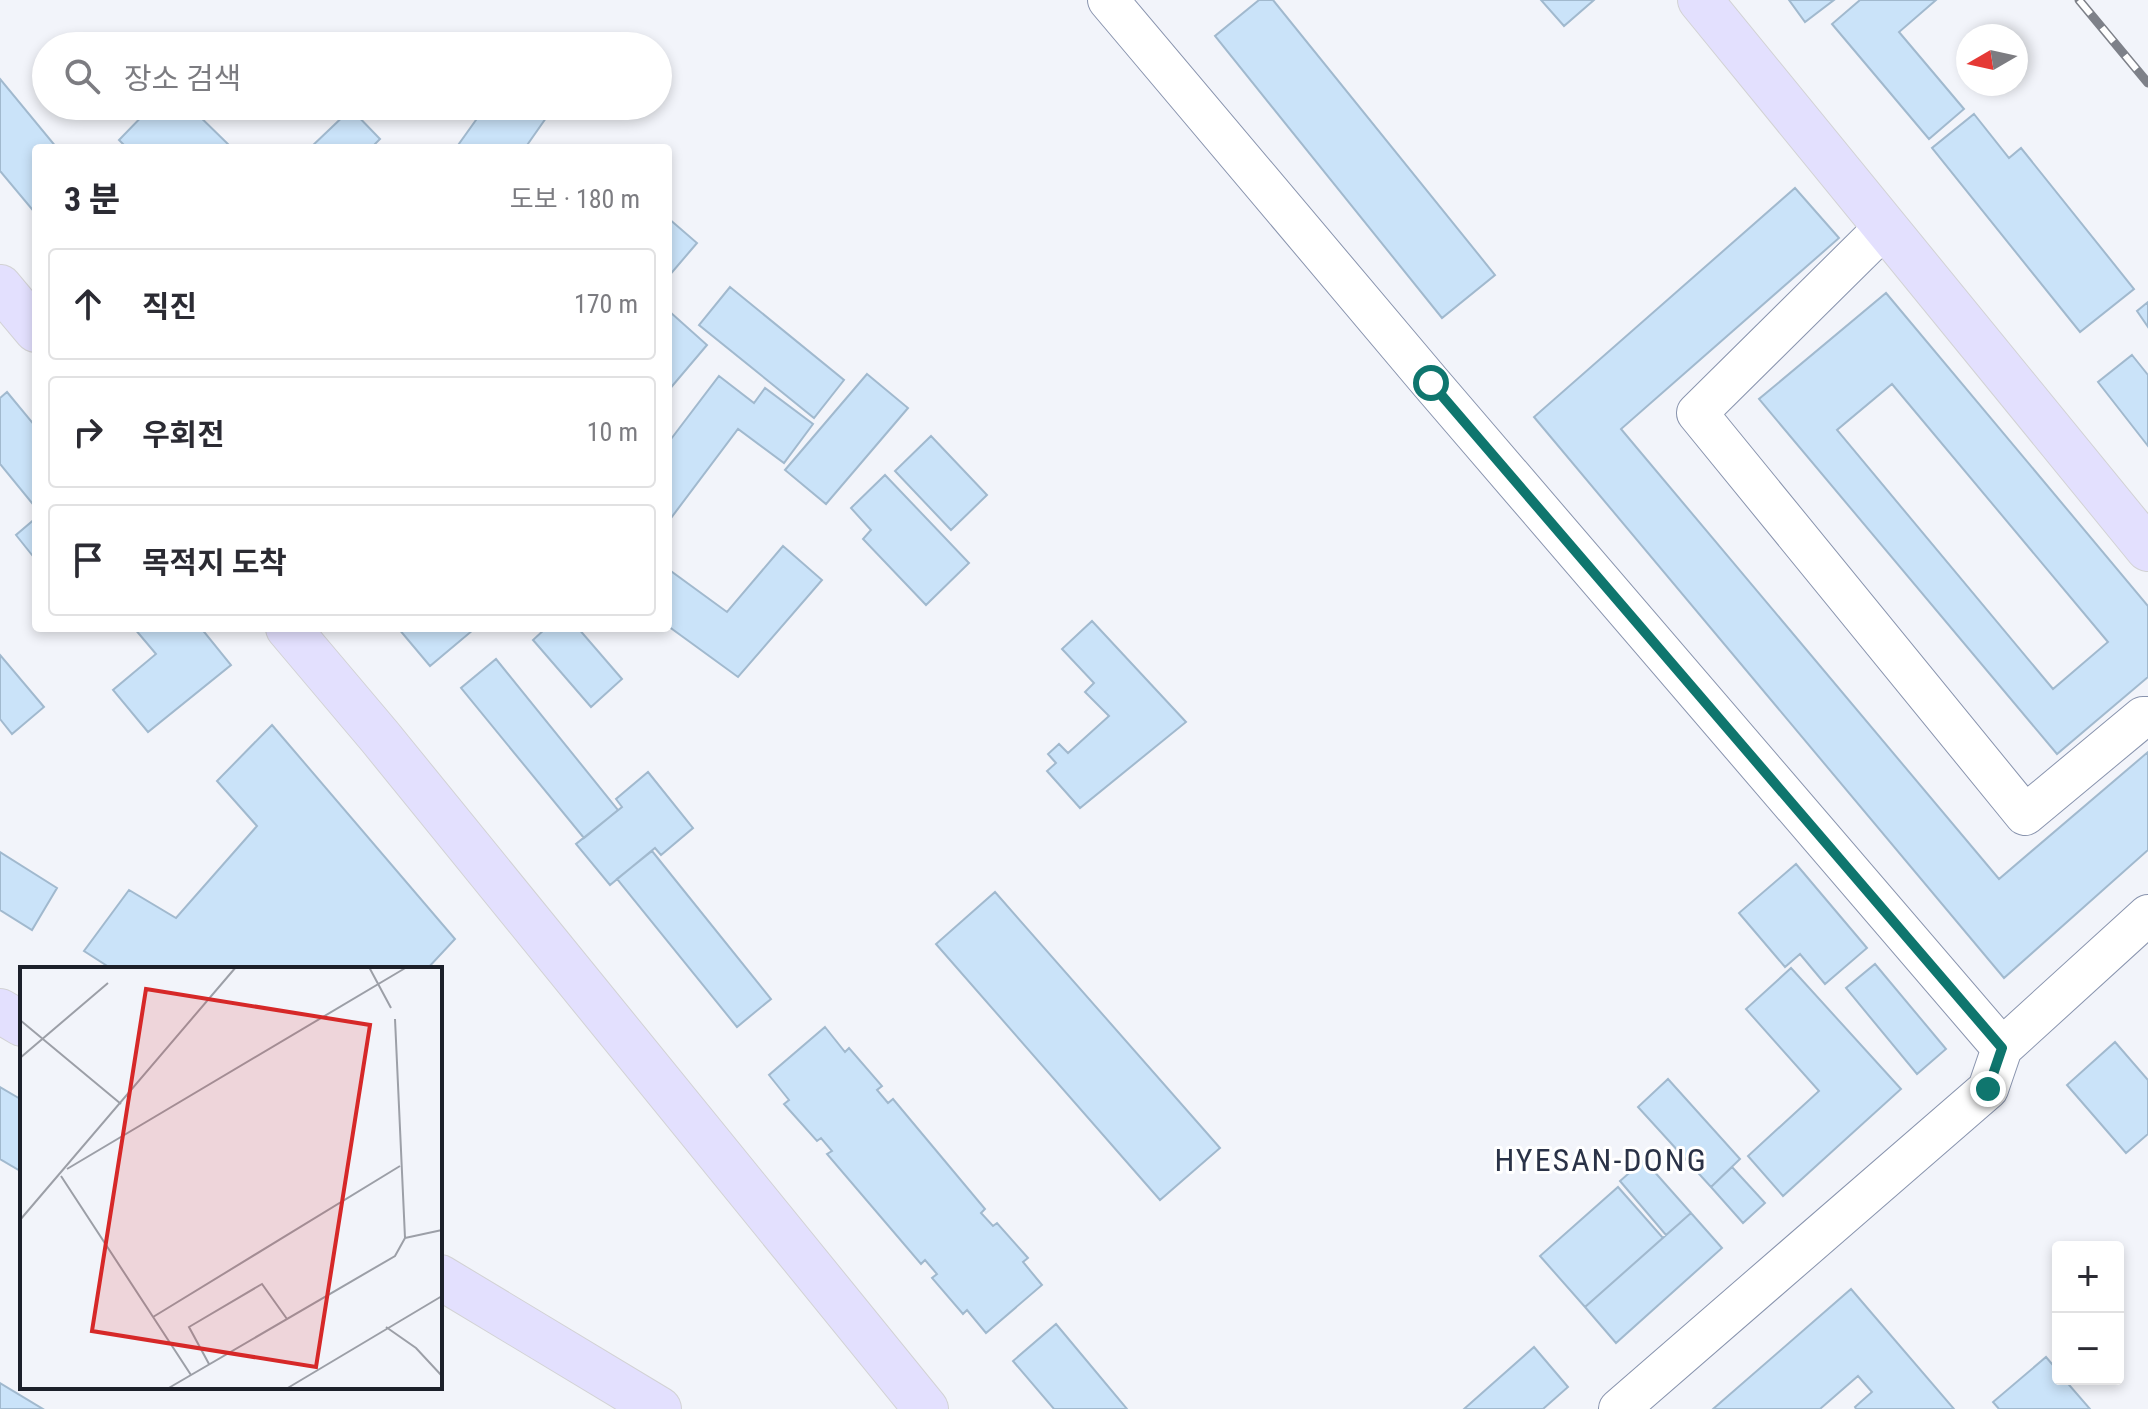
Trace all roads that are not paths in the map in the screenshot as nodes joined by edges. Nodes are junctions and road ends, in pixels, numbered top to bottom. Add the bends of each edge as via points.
1 (1108, 0) edge
2 (1700, 0) edge
3 (1885, 227) junction
4 (0, 287) edge
5 (32, 325) edge
6 (2148, 549) edge
7 (291, 632) edge
8 (2148, 717) edge
9 (2148, 915) edge
10 (0, 1011) edge
11 (20, 1023) edge
12 (2002, 1048) junction
13 (442, 1278) edge
14 (659, 1409) edge
15 (926, 1409) edge
16 (1619, 1409) edge

1 - 12 street
2 - 3 main road
3 - 6 main road
3 - 8 street via 1697,413 2025,815
4 - 5 main road
7 - 15 main road
9 - 12 street
10 - 11 main road
12 - 16 street via 1988,1089
13 - 14 main road

